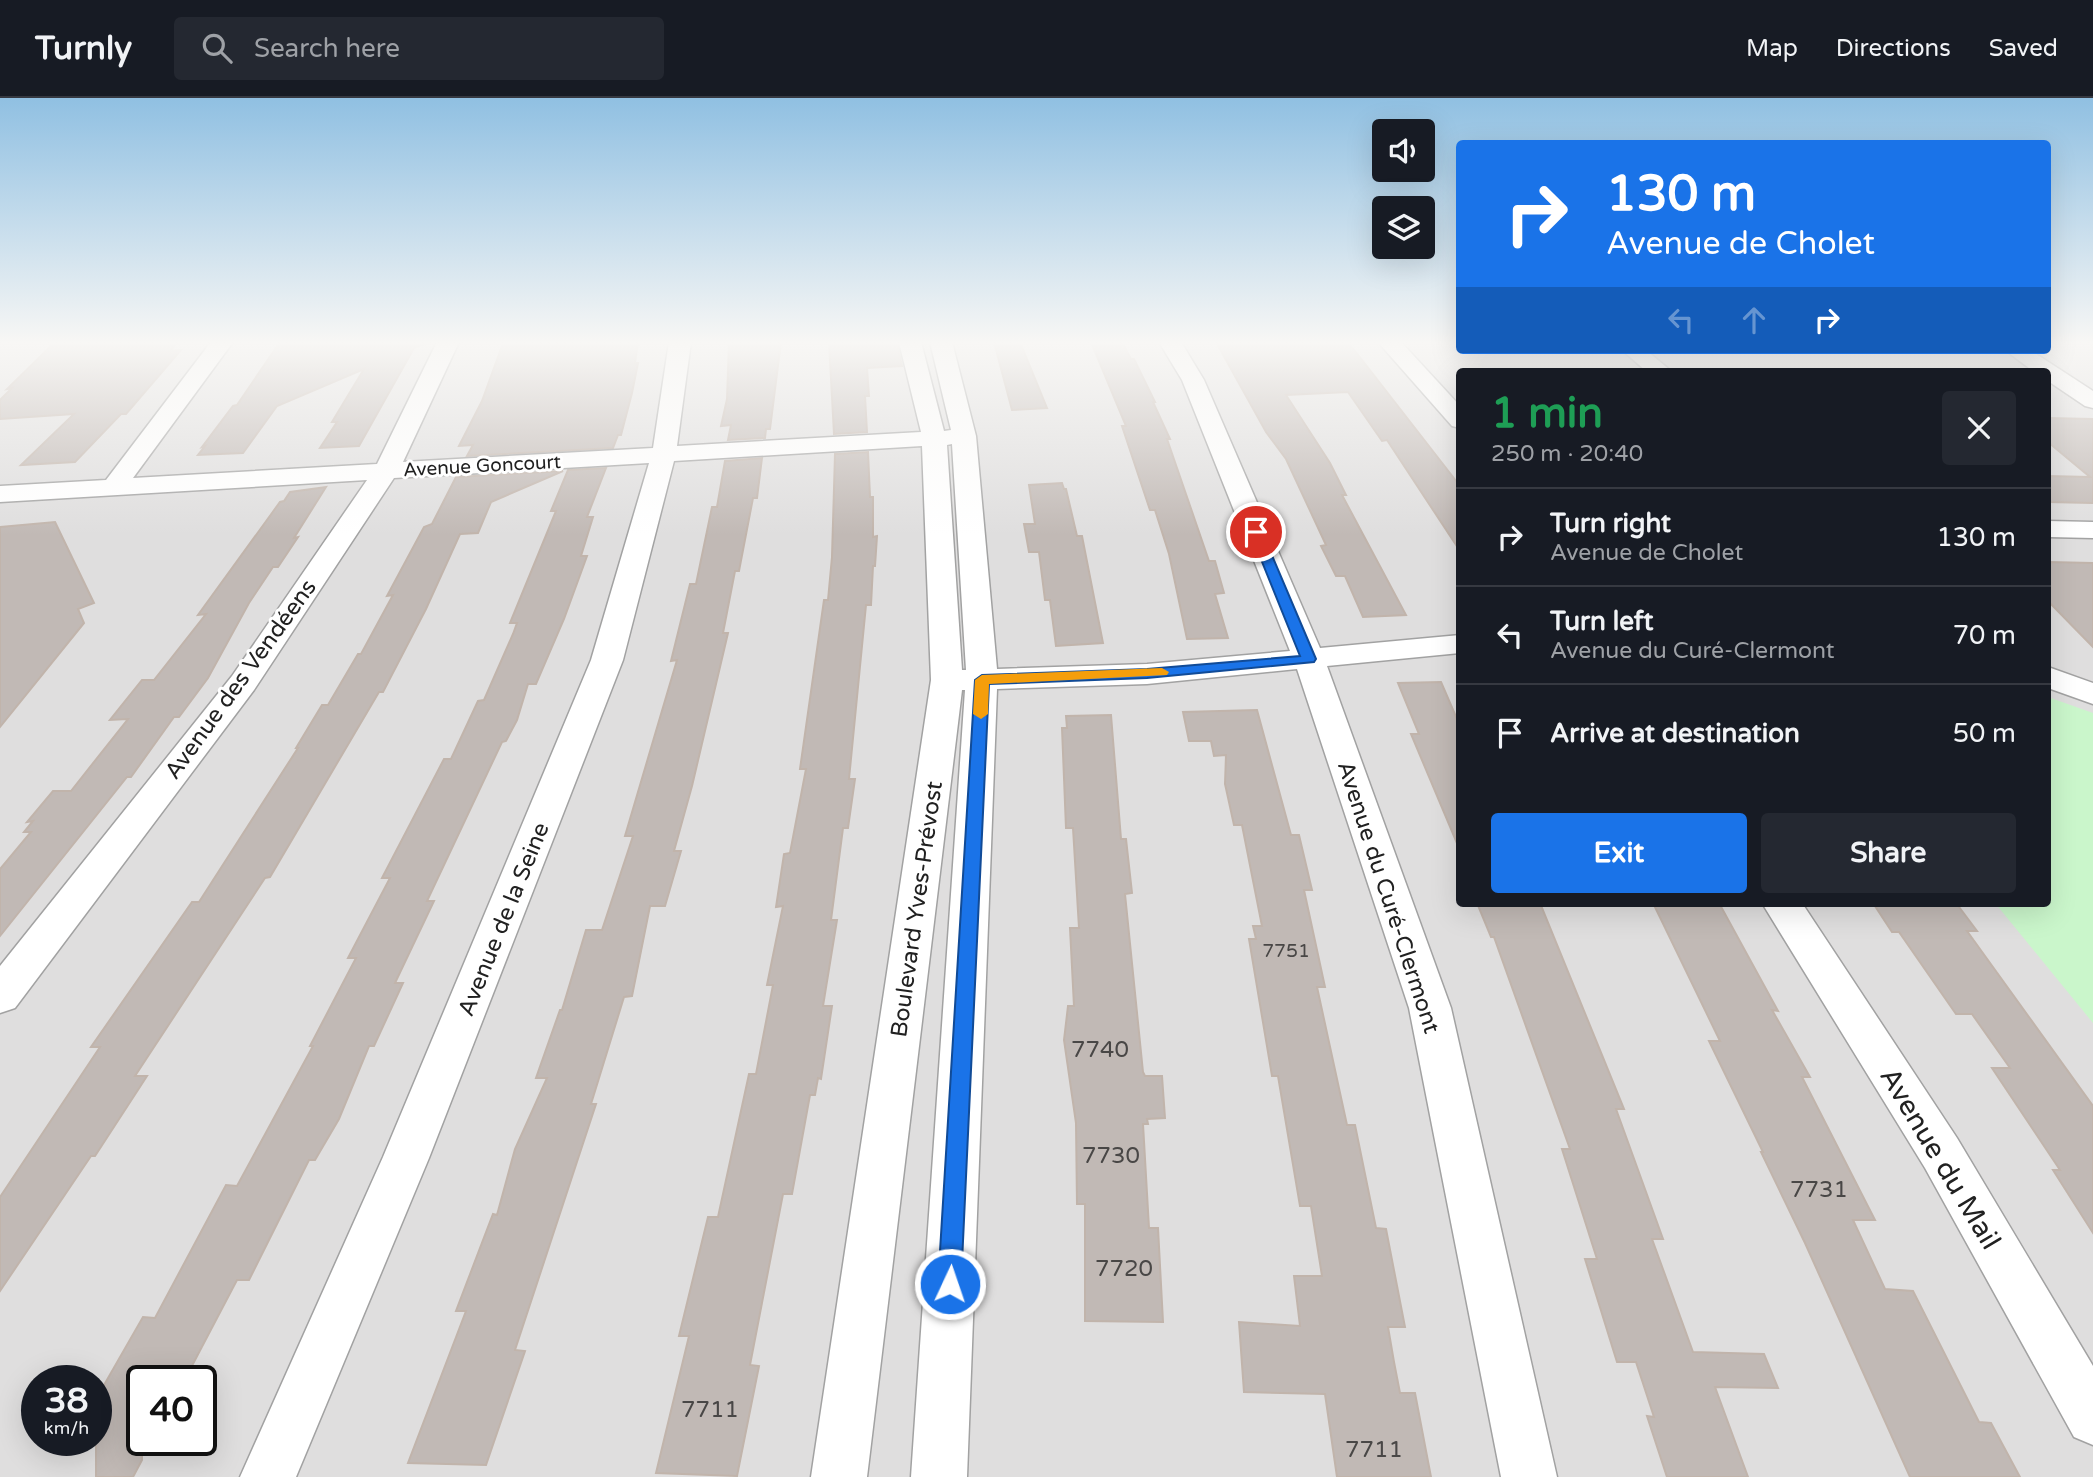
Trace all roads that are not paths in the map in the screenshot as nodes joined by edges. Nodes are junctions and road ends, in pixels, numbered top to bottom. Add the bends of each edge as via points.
1 (174, 406) edge
2 (417, 406) edge
3 (671, 406) edge
4 (937, 406) edge
5 (946, 406) edge
6 (1204, 406) edge
7 (949, 437) junction
8 (664, 454) junction
9 (386, 471) junction
10 (114, 487) junction
11 (0, 494) edge
12 (2051, 529) edge
13 (2093, 530) edge
14 (1456, 645) edge
15 (1309, 659) junction
16 (2051, 678) edge
17 (965, 680) junction
18 (2093, 694) edge
19 (1784, 907) edge
20 (0, 996) edge
21 (2093, 1418) edge
22 (268, 1477) edge
23 (839, 1477) edge
24 (939, 1477) edge
25 (1529, 1477) edge

1 - 10 street
2 - 9 street, Avenue des Vendéens
3 - 8 street, Avenue de la Seine
4 - 7 street, Boulevard Yves-Prévost
5 - 7 street, Boulevard Yves-Prévost
6 - 15 street, Avenue du Curé-Clermont
7 - 8 street, Avenue Goncourt
7 - 17 street, Boulevard Yves-Prévost
8 - 9 street, Avenue Goncourt
8 - 22 street, Avenue de la Seine via 607,660 406,1158
9 - 10 street, Avenue Goncourt
9 - 20 street, Avenue des Vendéens via 243,683
10 - 11 street, Avenue Goncourt
12 - 13 street
14 - 15 street
15 - 17 street via 1147,674
15 - 25 street, Avenue du Curé-Clermont via 1430,1007
16 - 18 street
17 - 23 street, Boulevard Yves-Prévost
17 - 24 street, Boulevard Yves-Prévost
19 - 21 street, Avenue du Mail via 1941,1153

